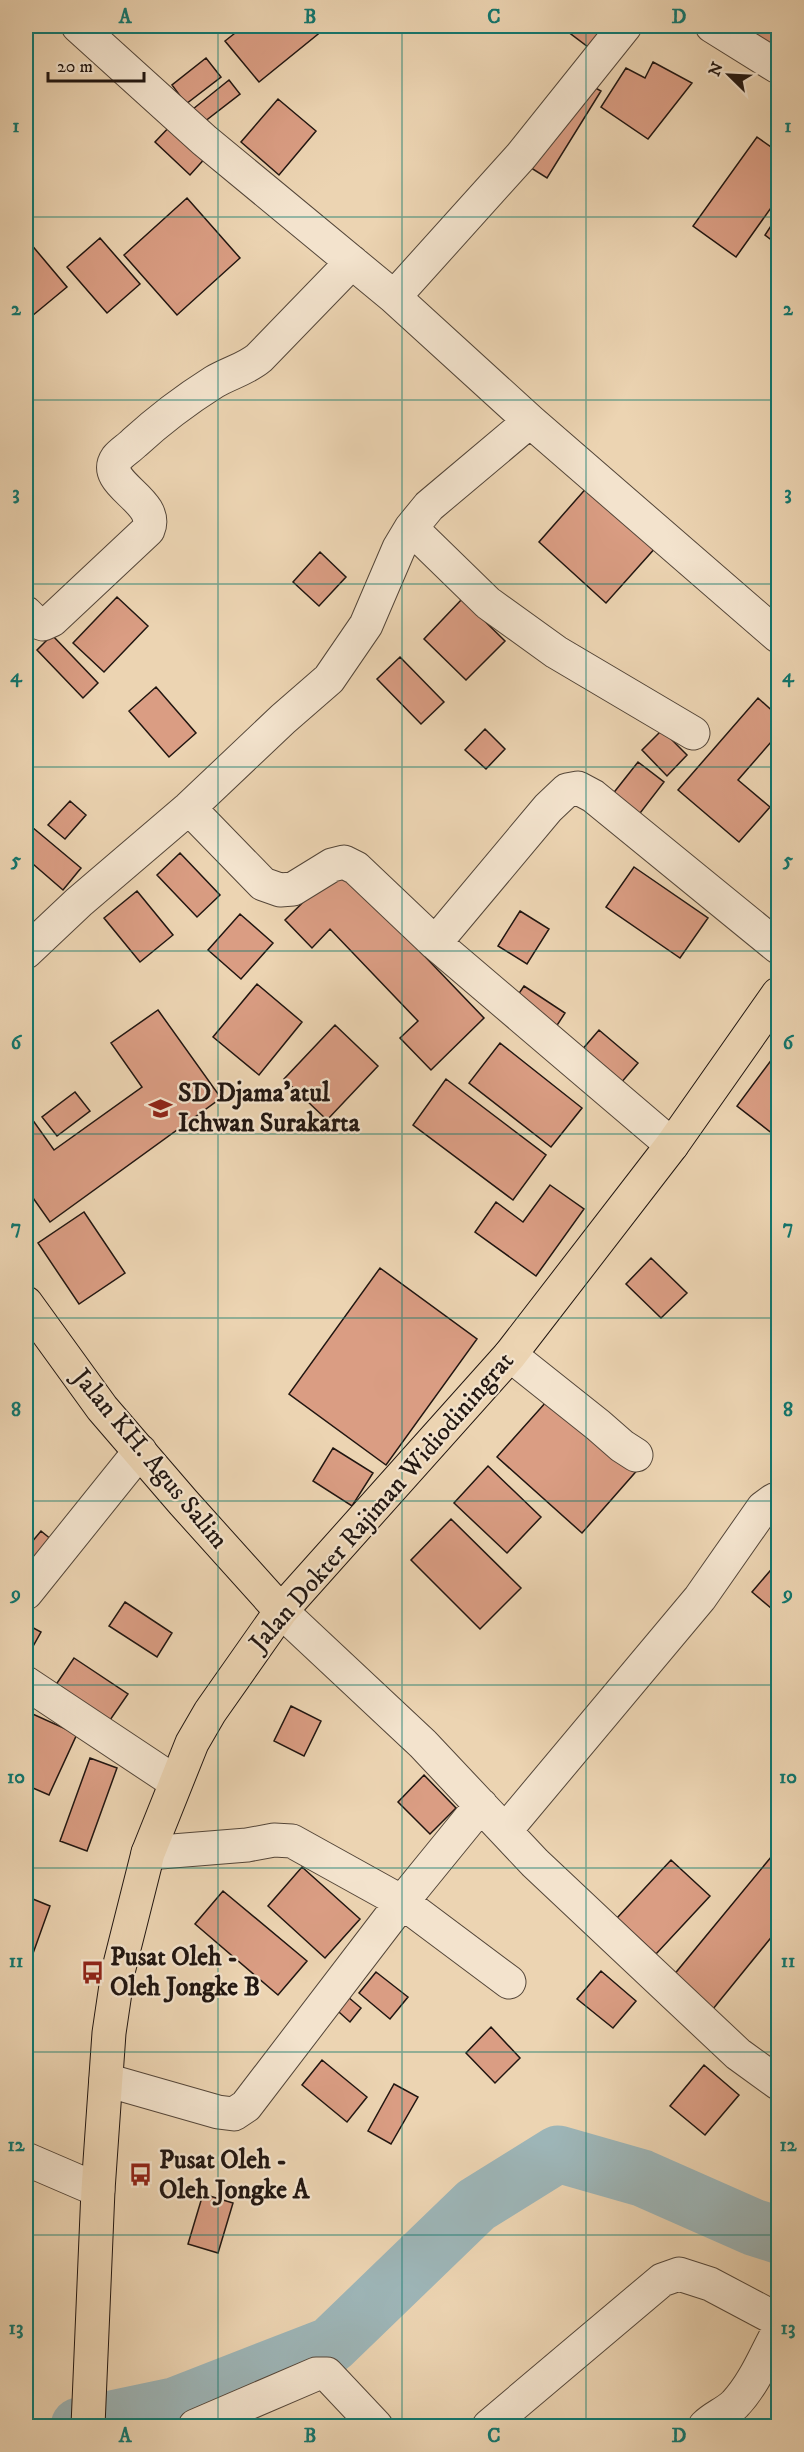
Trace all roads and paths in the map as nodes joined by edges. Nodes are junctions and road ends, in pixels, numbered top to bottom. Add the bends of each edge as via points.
1 (78, 26) edge
2 (625, 26) edge
3 (712, 26) edge
4 (778, 67) edge
5 (352, 262) junction
6 (394, 297) junction
7 (530, 421) junction
8 (411, 528) junction
9 (26, 613) edge
10 (778, 636) edge
11 (693, 733) dead end
12 (189, 808) junction
13 (435, 944) junction
14 (778, 947) edge
15 (26, 952) edge
16 (778, 994) edge
17 (672, 1145) junction
18 (26, 1303) edge
19 (510, 1355) junction
20 (140, 1452) junction
21 (636, 1455) dead end
22 (778, 1500) edge
23 (26, 1593) edge
24 (281, 1611) junction
25 (26, 1683) edge
26 (175, 1782) junction
27 (481, 1805) junction
28 (505, 1831) junction
29 (148, 1853) junction
30 (402, 1902) junction
31 (509, 1982) dead end
32 (106, 2080) junction
33 (778, 2083) edge
34 (26, 2159) edge
35 (98, 2190) junction
36 (778, 2320) edge
37 (778, 2332) edge
38 (88, 2427) edge
39 (195, 2427) edge
40 (376, 2427) edge
41 (489, 2427) edge
42 (705, 2427) edge

1 - 5 street via 204,140
2 - 6 street via 521,156
3 - 4 street
5 - 6 street
5 - 9 street via 252,364 215,382 117,459 113,468 116,476 149,512 152,522 148,530 52,620 44,624
6 - 7 street
7 - 8 street via 429,506
7 - 10 street
8 - 11 street via 488,603 556,652
8 - 12 street via 366,625 329,679
12 - 13 street via 263,884 280,890 293,889 344,862 356,868
12 - 15 street
13 - 14 street via 548,808 567,790 578,788 593,796
13 - 17 street
16 - 17 main road, Jalan Dokter Rajiman Widiodiningrat
17 - 19 main road, Jalan Dokter Rajiman Widiodiningrat
18 - 20 main road, Jalan KH. Agus Salim via 102,1408
19 - 21 street
19 - 24 main road, Jalan Dokter Rajiman Widiodiningrat
20 - 23 street
20 - 24 main road, Jalan KH. Agus Salim
22 - 28 street via 763,1508 700,1598
24 - 26 main road, Jalan Dokter Rajiman Widiodiningrat via 210,1712
24 - 27 street via 423,1744
25 - 26 street
26 - 29 main road, Jalan Dokter Rajiman Widiodiningrat
27 - 28 street
27 - 30 street
28 - 33 street via 738,2054
29 - 30 street via 292,1841
29 - 32 main road, Jalan Dokter Rajiman Widiodiningrat via 118,1972
30 - 31 street
30 - 32 street via 246,2106 234,2114
32 - 35 main road, Jalan Dokter Rajiman Widiodiningrat
34 - 35 street
35 - 38 main road, Jalan Dokter Rajiman Widiodiningrat
36 - 41 street via 710,2284 680,2274 662,2280
37 - 42 street via 746,2391
39 - 40 street via 316,2374 327,2374

